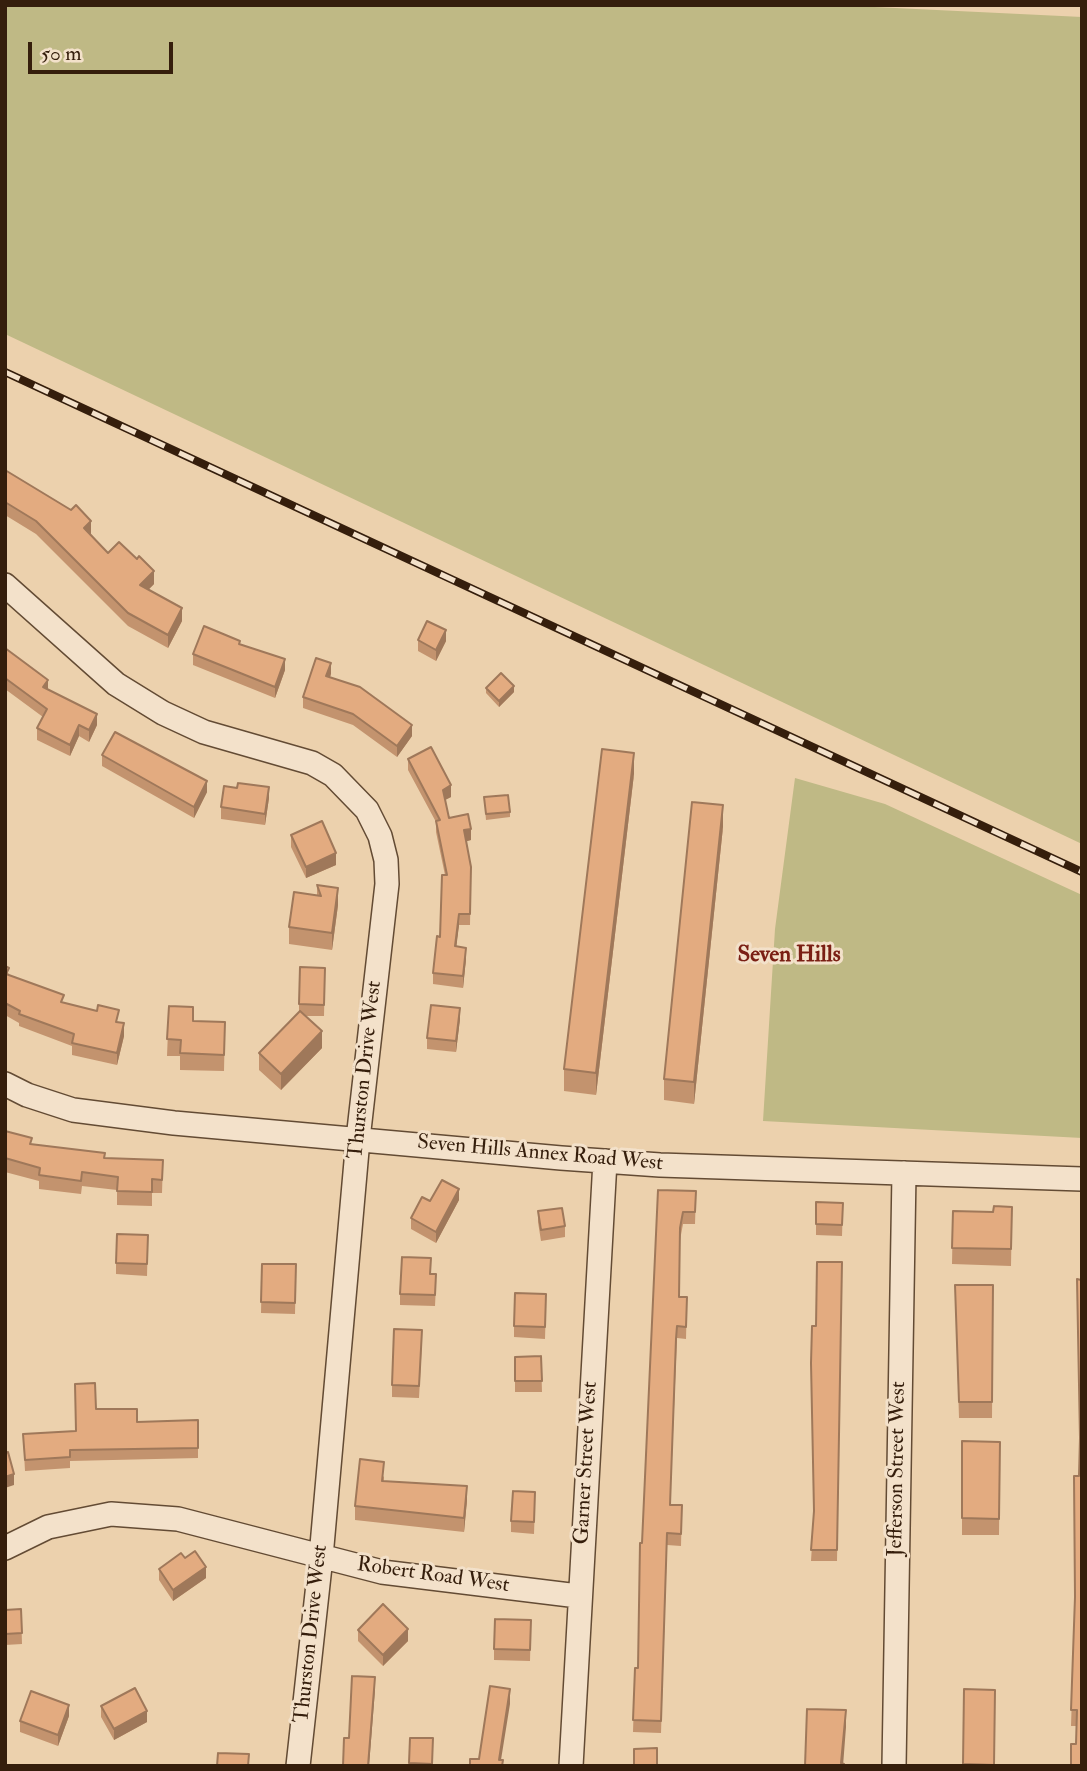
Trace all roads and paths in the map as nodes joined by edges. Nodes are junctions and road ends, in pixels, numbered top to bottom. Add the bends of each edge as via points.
1 (5, 585) edge
2 (5, 1084) edge
3 (358, 1139) junction
4 (605, 1161) junction
5 (904, 1172) junction
6 (1082, 1179) edge
7 (5, 1548) edge
8 (321, 1557) junction
9 (578, 1596) junction
10 (298, 1766) edge
11 (571, 1766) edge
12 (894, 1766) edge

1 - 3 street, Thurston Drive West via 129,693 204,732 312,762 352,791 367,810 380,836 387,884
2 - 3 street, Seven Hills Annex Road West via 73,1110
3 - 4 street, Seven Hills Annex Road West
3 - 8 street, Thurston Drive West
4 - 5 street, Seven Hills Annex Road West
4 - 9 street, Garner Street West
5 - 6 street, Seven Hills Annex Road West
5 - 12 street, Jefferson Street West
7 - 8 street, Robert Road West via 48,1527 111,1514 178,1519
8 - 9 street, Robert Road West via 382,1572
8 - 10 street, Thurston Drive West
9 - 11 street, Garner Street West

